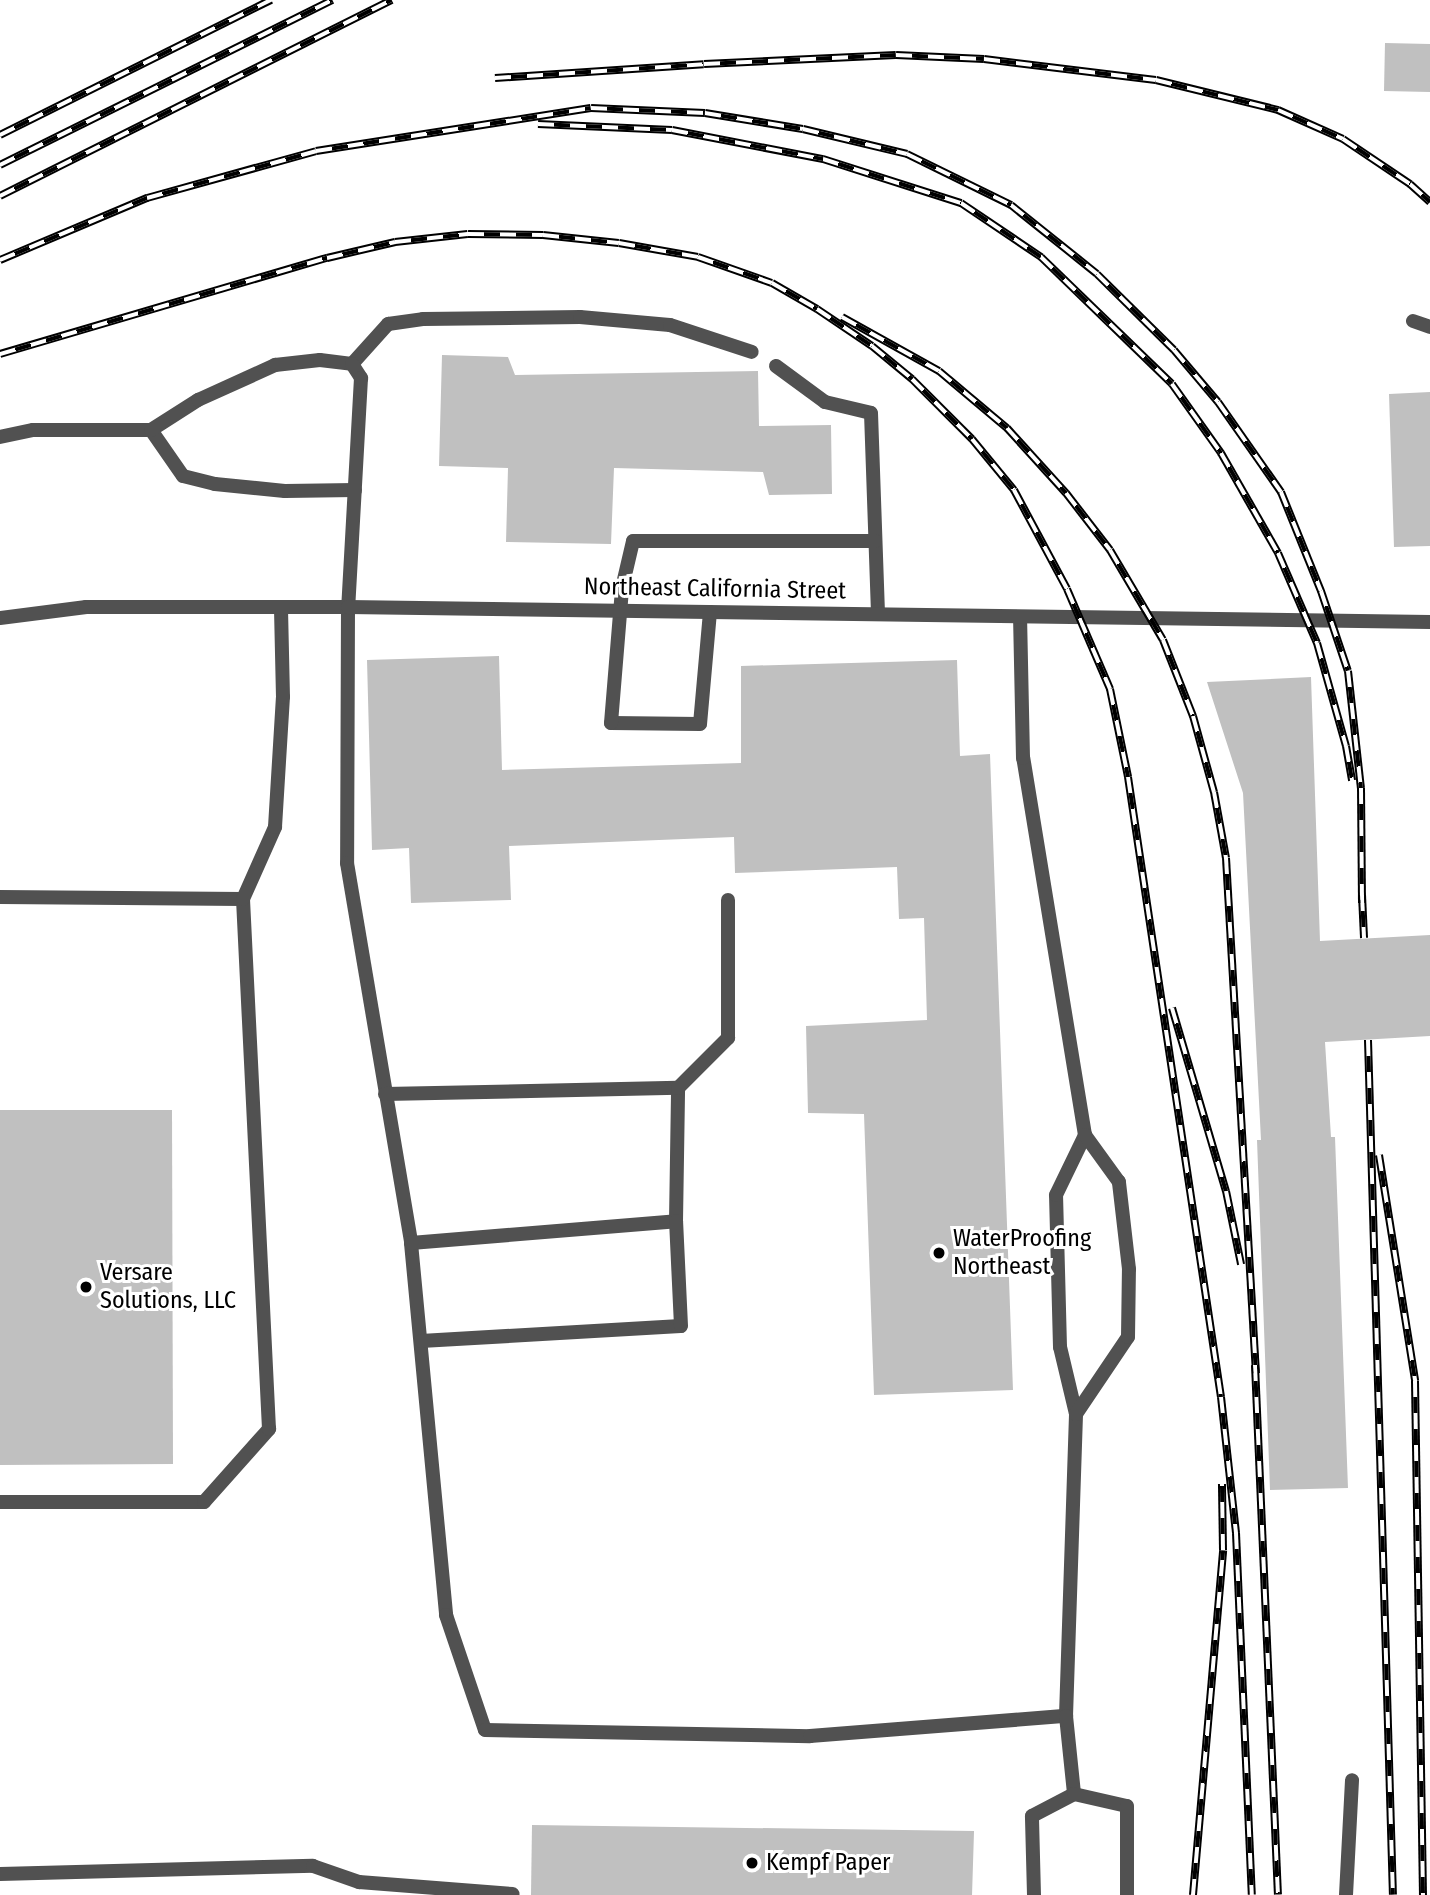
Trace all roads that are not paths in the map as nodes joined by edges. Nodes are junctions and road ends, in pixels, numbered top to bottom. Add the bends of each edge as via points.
1 (1413, 321) dead end
2 (1430, 327) edge
3 (752, 352) dead end
4 (352, 364) junction
5 (776, 366) dead end
6 (151, 430) junction
7 (0, 436) edge
8 (355, 490) junction
9 (875, 541) junction
10 (281, 607) junction
11 (348, 607) junction
12 (620, 611) junction
13 (710, 612) junction
14 (878, 614) junction
15 (1020, 617) junction
16 (0, 618) edge
17 (1430, 622) edge
18 (0, 897) edge
19 (243, 899) junction
20 (728, 900) dead end
21 (678, 1088) junction
22 (385, 1094) junction
23 (1085, 1135) junction
24 (676, 1221) junction
25 (411, 1244) junction
26 (421, 1341) junction
27 (1076, 1414) junction
28 (0, 1502) edge
29 (1066, 1716) junction
30 (1352, 1780) dead end
31 (1074, 1794) junction
32 (0, 1874) edge
33 (513, 1894) edge
34 (1034, 1895) edge
35 (1128, 1895) edge
36 (1346, 1895) edge

1 - 2 street
3 - 4 street via 670,325 580,317 423,319 388,324
4 - 6 street via 320,360 275,365 198,400
4 - 8 street via 361,378
5 - 9 street via 825,402 871,413
6 - 7 street via 33,430
6 - 8 street via 183,477 285,491
8 - 11 street
9 - 12 street via 633,541
9 - 14 street
10 - 11 street, Northeast California Street
10 - 16 street, Northeast California Street via 86,607
10 - 19 street via 284,697 275,827
11 - 12 street, Northeast California Street
11 - 22 street via 347,863
12 - 13 street, Northeast California Street
12 - 13 street via 611,723 700,724
13 - 14 street, Northeast California Street
14 - 15 street, Northeast California Street
15 - 17 street, Northeast California Street
15 - 23 street via 1023,758
18 - 19 street
19 - 28 street via 269,1429 204,1502
20 - 21 street via 729,1038
21 - 22 street
21 - 24 street
22 - 25 street
23 - 27 street via 1056,1195 1060,1347
23 - 27 street via 1119,1182 1129,1269 1128,1337
24 - 25 street
24 - 26 street via 681,1326
25 - 26 street
26 - 29 street via 446,1615 485,1730 810,1736
27 - 29 street
29 - 31 street
30 - 36 street
31 - 34 street via 1032,1816
31 - 35 street via 1128,1806
32 - 33 street via 313,1866 359,1882

